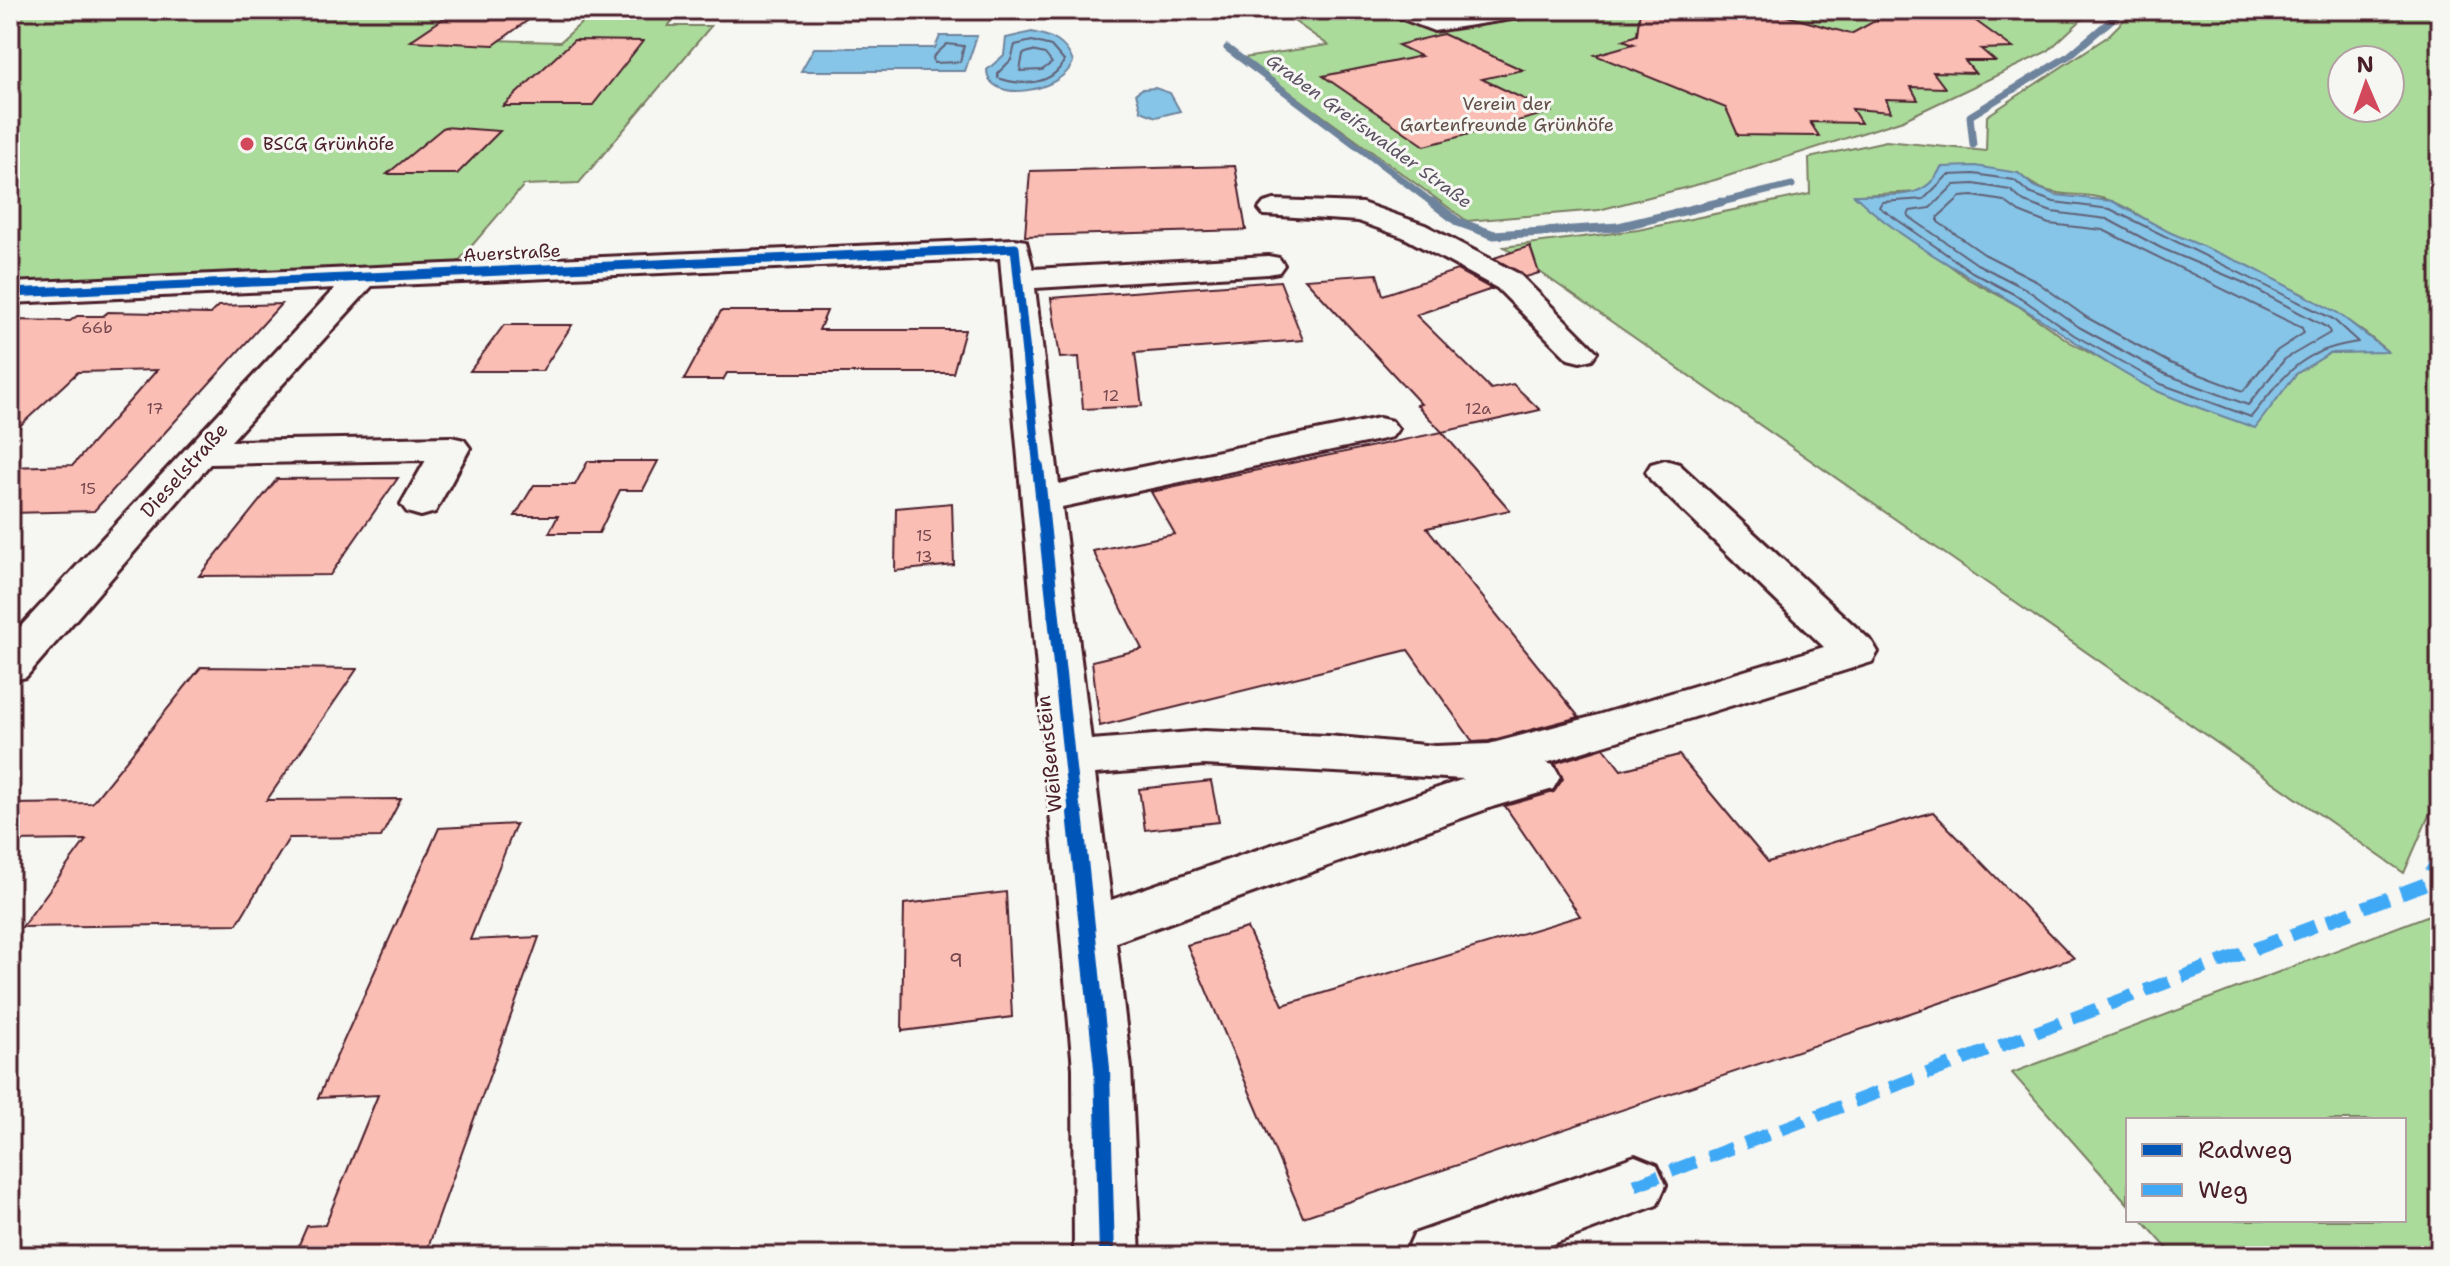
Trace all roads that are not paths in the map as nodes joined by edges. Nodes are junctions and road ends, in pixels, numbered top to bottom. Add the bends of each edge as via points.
1 (1400, 10) edge
2 (1525, 10) edge
3 (1486, 14) edge
4 (1285, 176) dead end
5 (1274, 209) junction
6 (1017, 264) junction
7 (1268, 265) dead end
8 (1216, 268) junction
9 (362, 278) junction
10 (10, 293) edge
11 (1580, 352) dead end
12 (1379, 429) dead end
13 (199, 453) junction
14 (1665, 472) dead end
15 (1042, 499) junction
16 (421, 504) dead end
17 (10, 666) edge
18 (1736, 721) dead end
19 (1070, 759) junction
20 (1088, 930) junction
21 (1635, 1185) dead end
22 (1107, 1256) edge
23 (1437, 1256) edge

1 - 3 street via 1434,24
2 - 3 street
4 - 5 street
5 - 8 street via 1264,230
5 - 11 street via 1362,212 1414,231 1508,281
6 - 8 street, Auerstraße
6 - 9 street, Auerstraße
6 - 15 street, Weißenstein
7 - 8 street, Auerstraße
9 - 10 street, Auerstraße
9 - 13 street, Dieselstraße
12 - 15 street
13 - 16 street via 451,448
13 - 17 street, Dieselstraße
14 - 19 street via 1856,652 1489,761 1435,763 1215,748
15 - 19 street, Weißenstein
18 - 20 street via 1483,791
19 - 20 street, Weißenstein
20 - 22 street, Weißenstein via 1102,1068
21 - 23 street

